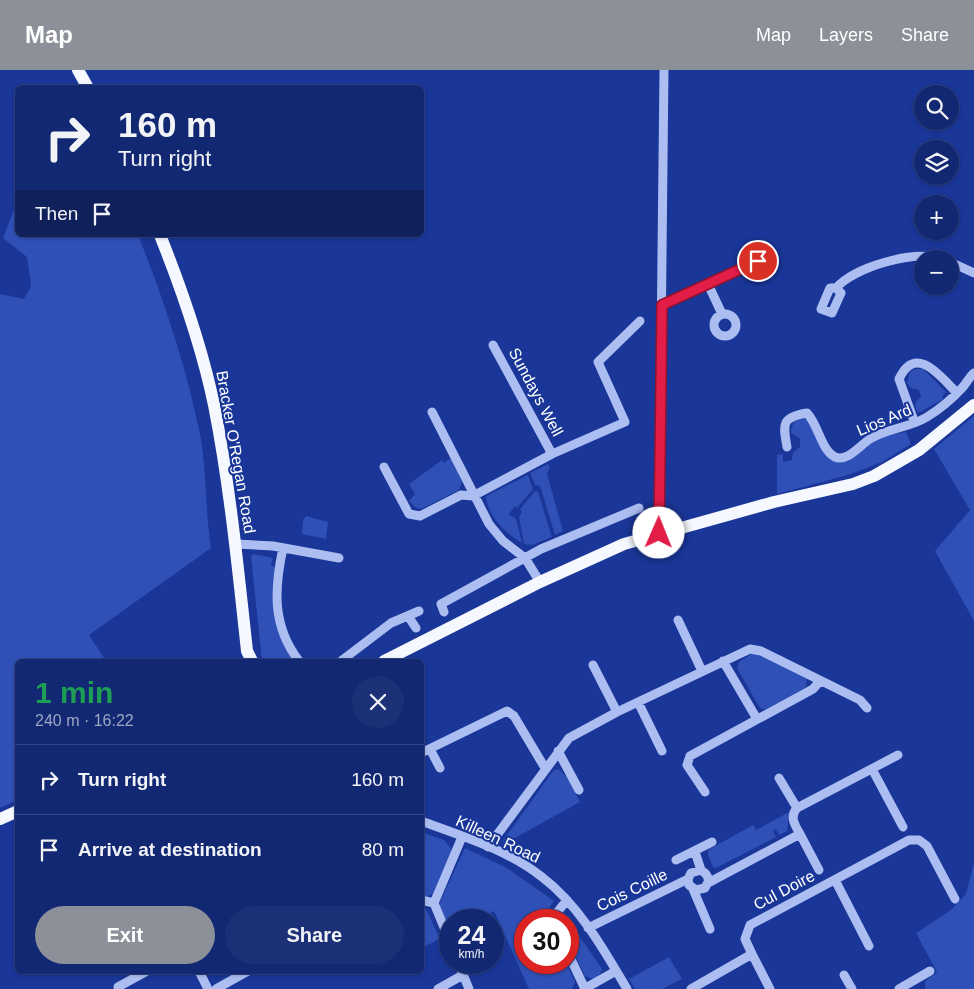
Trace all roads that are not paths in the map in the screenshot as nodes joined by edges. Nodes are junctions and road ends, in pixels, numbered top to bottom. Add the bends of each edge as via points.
1 (78, 70) edge
2 (664, 70) edge
3 (86, 85) edge
4 (161, 237) edge
5 (914, 259) edge
6 (761, 260) dead end
7 (959, 266) edge
8 (974, 272) edge
9 (708, 284) junction
10 (836, 288) dead end
11 (662, 305) junction
12 (722, 314) dead end
13 (640, 321) dead end
14 (493, 344) dead end
15 (974, 373) edge
16 (957, 393) junction
17 (974, 405) edge
18 (432, 412) dead end
19 (913, 418) dead end
20 (787, 447) dead end
21 (552, 454) junction
22 (384, 467) dead end
23 (473, 496) junction
24 (639, 508) dead end
25 (659, 533) junction
26 (236, 544) junction
27 (283, 548) junction
28 (339, 558) dead end
29 (525, 558) junction
30 (540, 582) junction
31 (419, 611) dead end
32 (444, 612) dead end
33 (408, 616) junction
34 (678, 620) dead end
35 (416, 628) dead end
36 (248, 658) edge
37 (298, 659) edge
38 (344, 659) edge
39 (388, 659) edge
40 (723, 661) junction
41 (593, 665) dead end
42 (702, 671) junction
43 (820, 681) junction
44 (638, 702) junction
45 (867, 708) dead end
46 (617, 712) junction
47 (757, 719) junction
48 (426, 751) edge
49 (558, 751) junction
50 (662, 752) dead end
51 (898, 755) dead end
52 (440, 768) dead end
53 (545, 768) junction
54 (872, 768) junction
55 (779, 778) dead end
56 (579, 790) dead end
57 (705, 792) dead end
58 (797, 808) junction
59 (15, 812) edge
60 (0, 819) edge
61 (424, 822) edge
62 (903, 827) dead end
63 (800, 834) junction
64 (462, 837) junction
65 (712, 842) dead end
66 (488, 848) junction
67 (695, 852) junction
68 (676, 860) dead end
69 (701, 870) junction
70 (819, 870) dead end
71 (688, 879) junction
72 (834, 880) junction
73 (708, 883) junction
74 (693, 889) junction
75 (955, 899) dead end
76 (567, 900) junction
77 (424, 901) edge
78 (434, 903) junction
79 (559, 909) edge
80 (439, 915) edge
81 (588, 928) junction
82 (710, 929) dead end
83 (869, 946) dead end
84 (752, 954) junction
85 (616, 971) junction
86 (930, 971) dead end
87 (142, 974) edge
88 (200, 974) edge
89 (243, 974) edge
90 (578, 974) edge
91 (463, 975) joint
92 (844, 975) dead end
93 (118, 987) dead end
94 (208, 989) edge
95 (216, 989) edge
96 (438, 989) edge
97 (469, 989) edge
98 (585, 989) edge
99 (627, 989) edge
100 (691, 989) edge
101 (770, 989) edge
102 (852, 989) edge
103 (899, 989) edge

1 - 3 main road
2 - 11 street
4 - 26 main road, Bracker O'Regan Road via 204,364 214,405
5 - 10 street via 874,266 843,279
6 - 9 street
7 - 8 street
9 - 11 street
9 - 12 street
11 - 25 street
13 - 21 street, Sundays Well via 598,362 624,422
14 - 21 street, Sundays Well
15 - 16 street, Lios Ard
16 - 19 street via 930,366 908,365 899,379 909,398
16 - 20 street, Lios Ard via 927,417 872,438 848,457 833,456 814,420 806,413 794,415 784,427
17 - 25 main road via 919,450 874,476
18 - 23 street
21 - 23 street, Sundays Well
22 - 23 street, Sundays Well via 409,514 420,516 461,495
23 - 29 street via 494,531
24 - 29 street
25 - 30 main road via 624,544
26 - 27 street
26 - 36 main road, Bracker O'Regan Road
27 - 28 street
27 - 37 street via 276,594 278,614 284,634
29 - 30 street
29 - 32 street via 441,604
30 - 39 main road
31 - 33 street
33 - 35 street
33 - 38 street via 391,623
34 - 42 street
40 - 42 street
40 - 43 street via 750,649 761,650
40 - 47 street
41 - 46 street
42 - 44 street
43 - 45 street via 860,700
43 - 47 street via 814,689
44 - 46 street
44 - 50 street
46 - 49 street via 570,738
47 - 57 street via 688,758 687,765
48 - 52 street
48 - 53 street via 509,711
49 - 53 street
49 - 56 street
51 - 54 street
53 - 66 street
54 - 58 street
54 - 62 street
55 - 58 street
58 - 63 street via 792,813 792,821
59 - 60 main road
61 - 64 street, Killeen Road
63 - 70 street
63 - 73 street
64 - 66 street, Killeen Road
64 - 78 street
65 - 67 street, Cois Coille
66 - 76 street, Killeen Road via 538,873
67 - 68 street, Cois Coille
67 - 69 street
69 - 71 street via 694,871
69 - 73 street via 706,874
71 - 74 street
71 - 81 street, Cois Coille
72 - 75 street, Cul Doire via 909,840 919,840 927,846
72 - 83 street, Cul Doire
72 - 84 street, Cul Doire via 750,925 745,939
73 - 74 street via 702,890
74 - 82 street, Cois Coille
76 - 79 street
76 - 81 street, Killeen Road
77 - 78 street
78 - 80 street
81 - 85 street, Killeen Road
84 - 100 street
84 - 101 street, Cul Doire
85 - 98 street
85 - 99 street, Killeen Road
86 - 103 street
87 - 93 street
88 - 94 street
89 - 95 street
90 - 98 street
91 - 96 street
91 - 97 street
92 - 102 street

